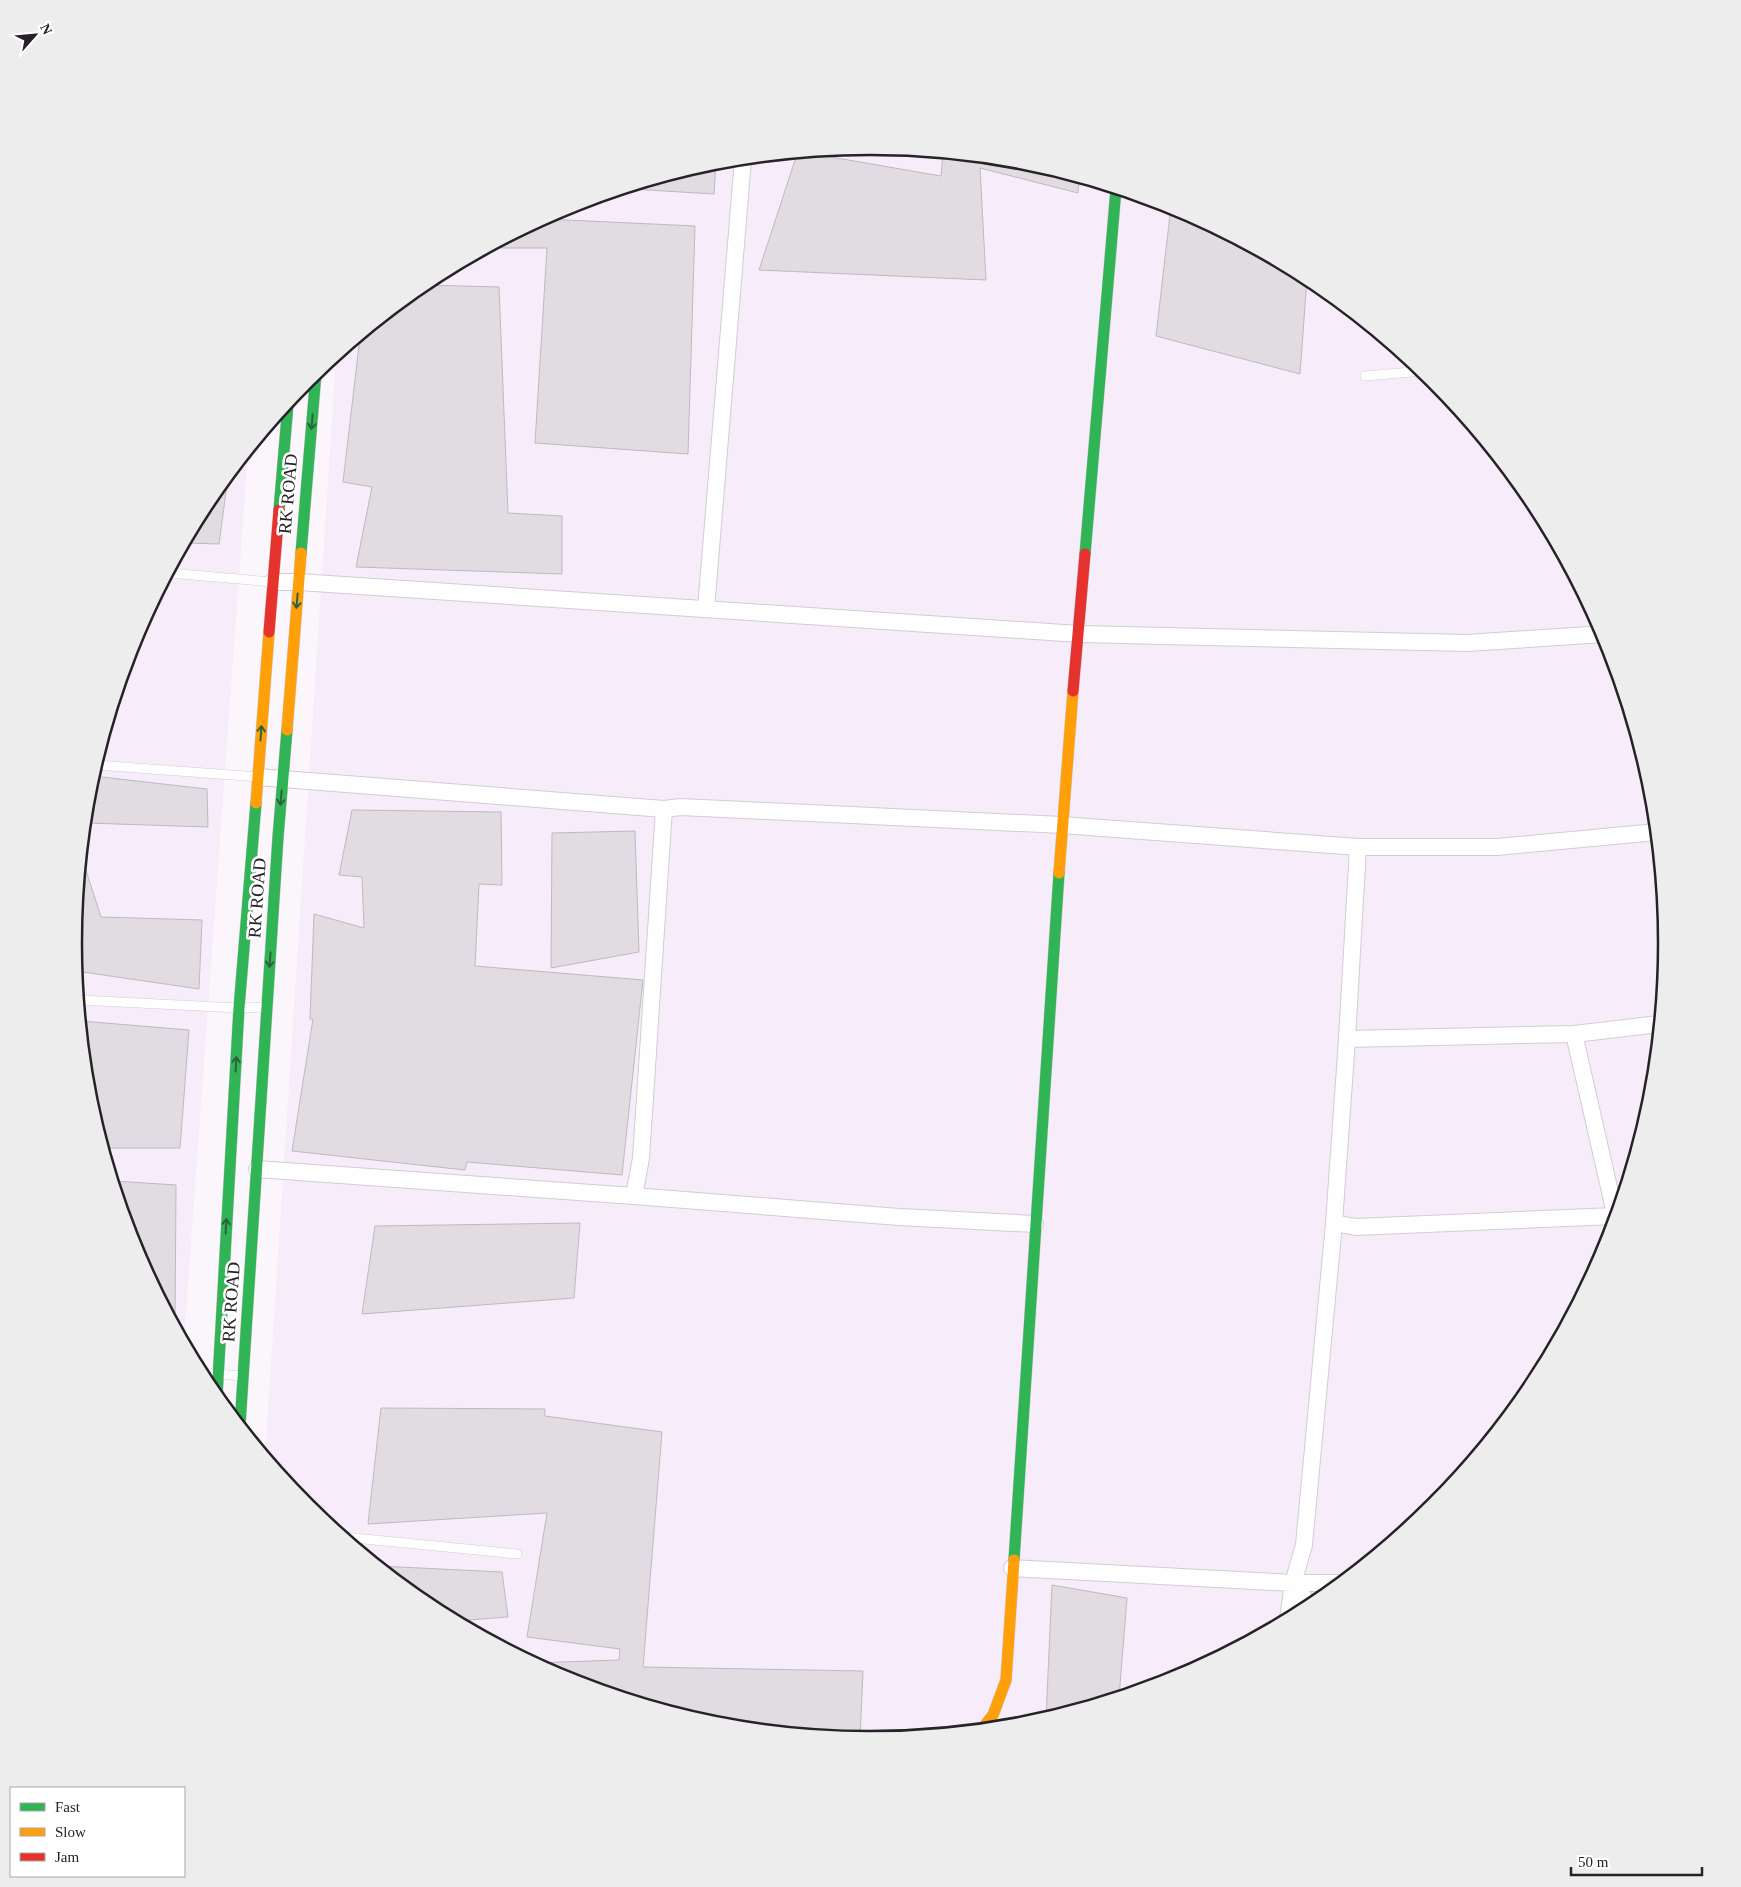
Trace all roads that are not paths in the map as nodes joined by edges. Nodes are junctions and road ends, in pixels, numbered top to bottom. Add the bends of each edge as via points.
1 (742, 167) edge
2 (1116, 194) edge
3 (1413, 372) edge
4 (1365, 376) dead end
5 (315, 384) edge
6 (287, 414) edge
7 (175, 574) edge
8 (272, 582) junction
9 (299, 582) junction
10 (706, 609) junction
11 (1079, 634) junction
12 (1596, 635) edge
13 (103, 766) edge
14 (258, 777) junction
15 (283, 779) junction
16 (664, 809) junction
17 (1062, 825) junction
18 (1651, 833) edge
19 (1358, 847) junction
20 (85, 1000) edge
21 (239, 1008) junction
22 (267, 1008) junction
23 (1654, 1025) edge
24 (1574, 1034) junction
25 (1347, 1039) junction
26 (257, 1170) junction
27 (634, 1196) junction
28 (1614, 1206) edge
29 (1609, 1217) edge
30 (1334, 1223) junction
31 (1035, 1224) junction
32 (210, 1374) edge
33 (218, 1374) junction
34 (243, 1376) junction
35 (218, 1385) edge
36 (241, 1417) edge
37 (355, 1539) edge
38 (517, 1554) dead end
39 (1012, 1568) junction
40 (1294, 1583) junction
41 (1330, 1583) edge
42 (1307, 1600) edge
43 (1289, 1610) edge
44 (986, 1723) edge

1 - 10 street
2 - 11 street
3 - 4 lane
5 -> 9 street, RK ROAD
6 - 8 street, RK ROAD
7 - 8 lane
8 - 9 street
14 -> 8 street, RK ROAD
9 - 10 street
9 -> 15 street, RK ROAD
10 - 11 street
11 - 12 street via 1467,643
11 - 17 street
13 - 14 lane
14 - 15 street
14 - 21 street, RK ROAD
15 - 16 street
15 -> 22 street, RK ROAD
16 - 17 street via 680,807
16 - 27 street via 641,1158
17 - 19 street
17 - 31 street
18 - 19 street via 1497,847
19 - 25 street
20 - 21 lane
21 - 22 lane
33 -> 21 street, RK ROAD
22 - 26 street, RK ROAD
23 - 24 street
24 - 25 street
24 - 28 street
25 - 30 street
26 - 27 street
26 - 34 street, RK ROAD
27 - 31 street
29 - 30 street via 1356,1226
30 - 40 street via 1304,1544
31 - 39 street
32 - 33 lane
33 - 34 lane
33 - 35 street, RK ROAD
34 - 36 street, RK ROAD
37 - 38 lane
39 - 40 street
39 - 44 street via 1006,1680
40 - 41 street
40 - 42 street
40 - 43 street

